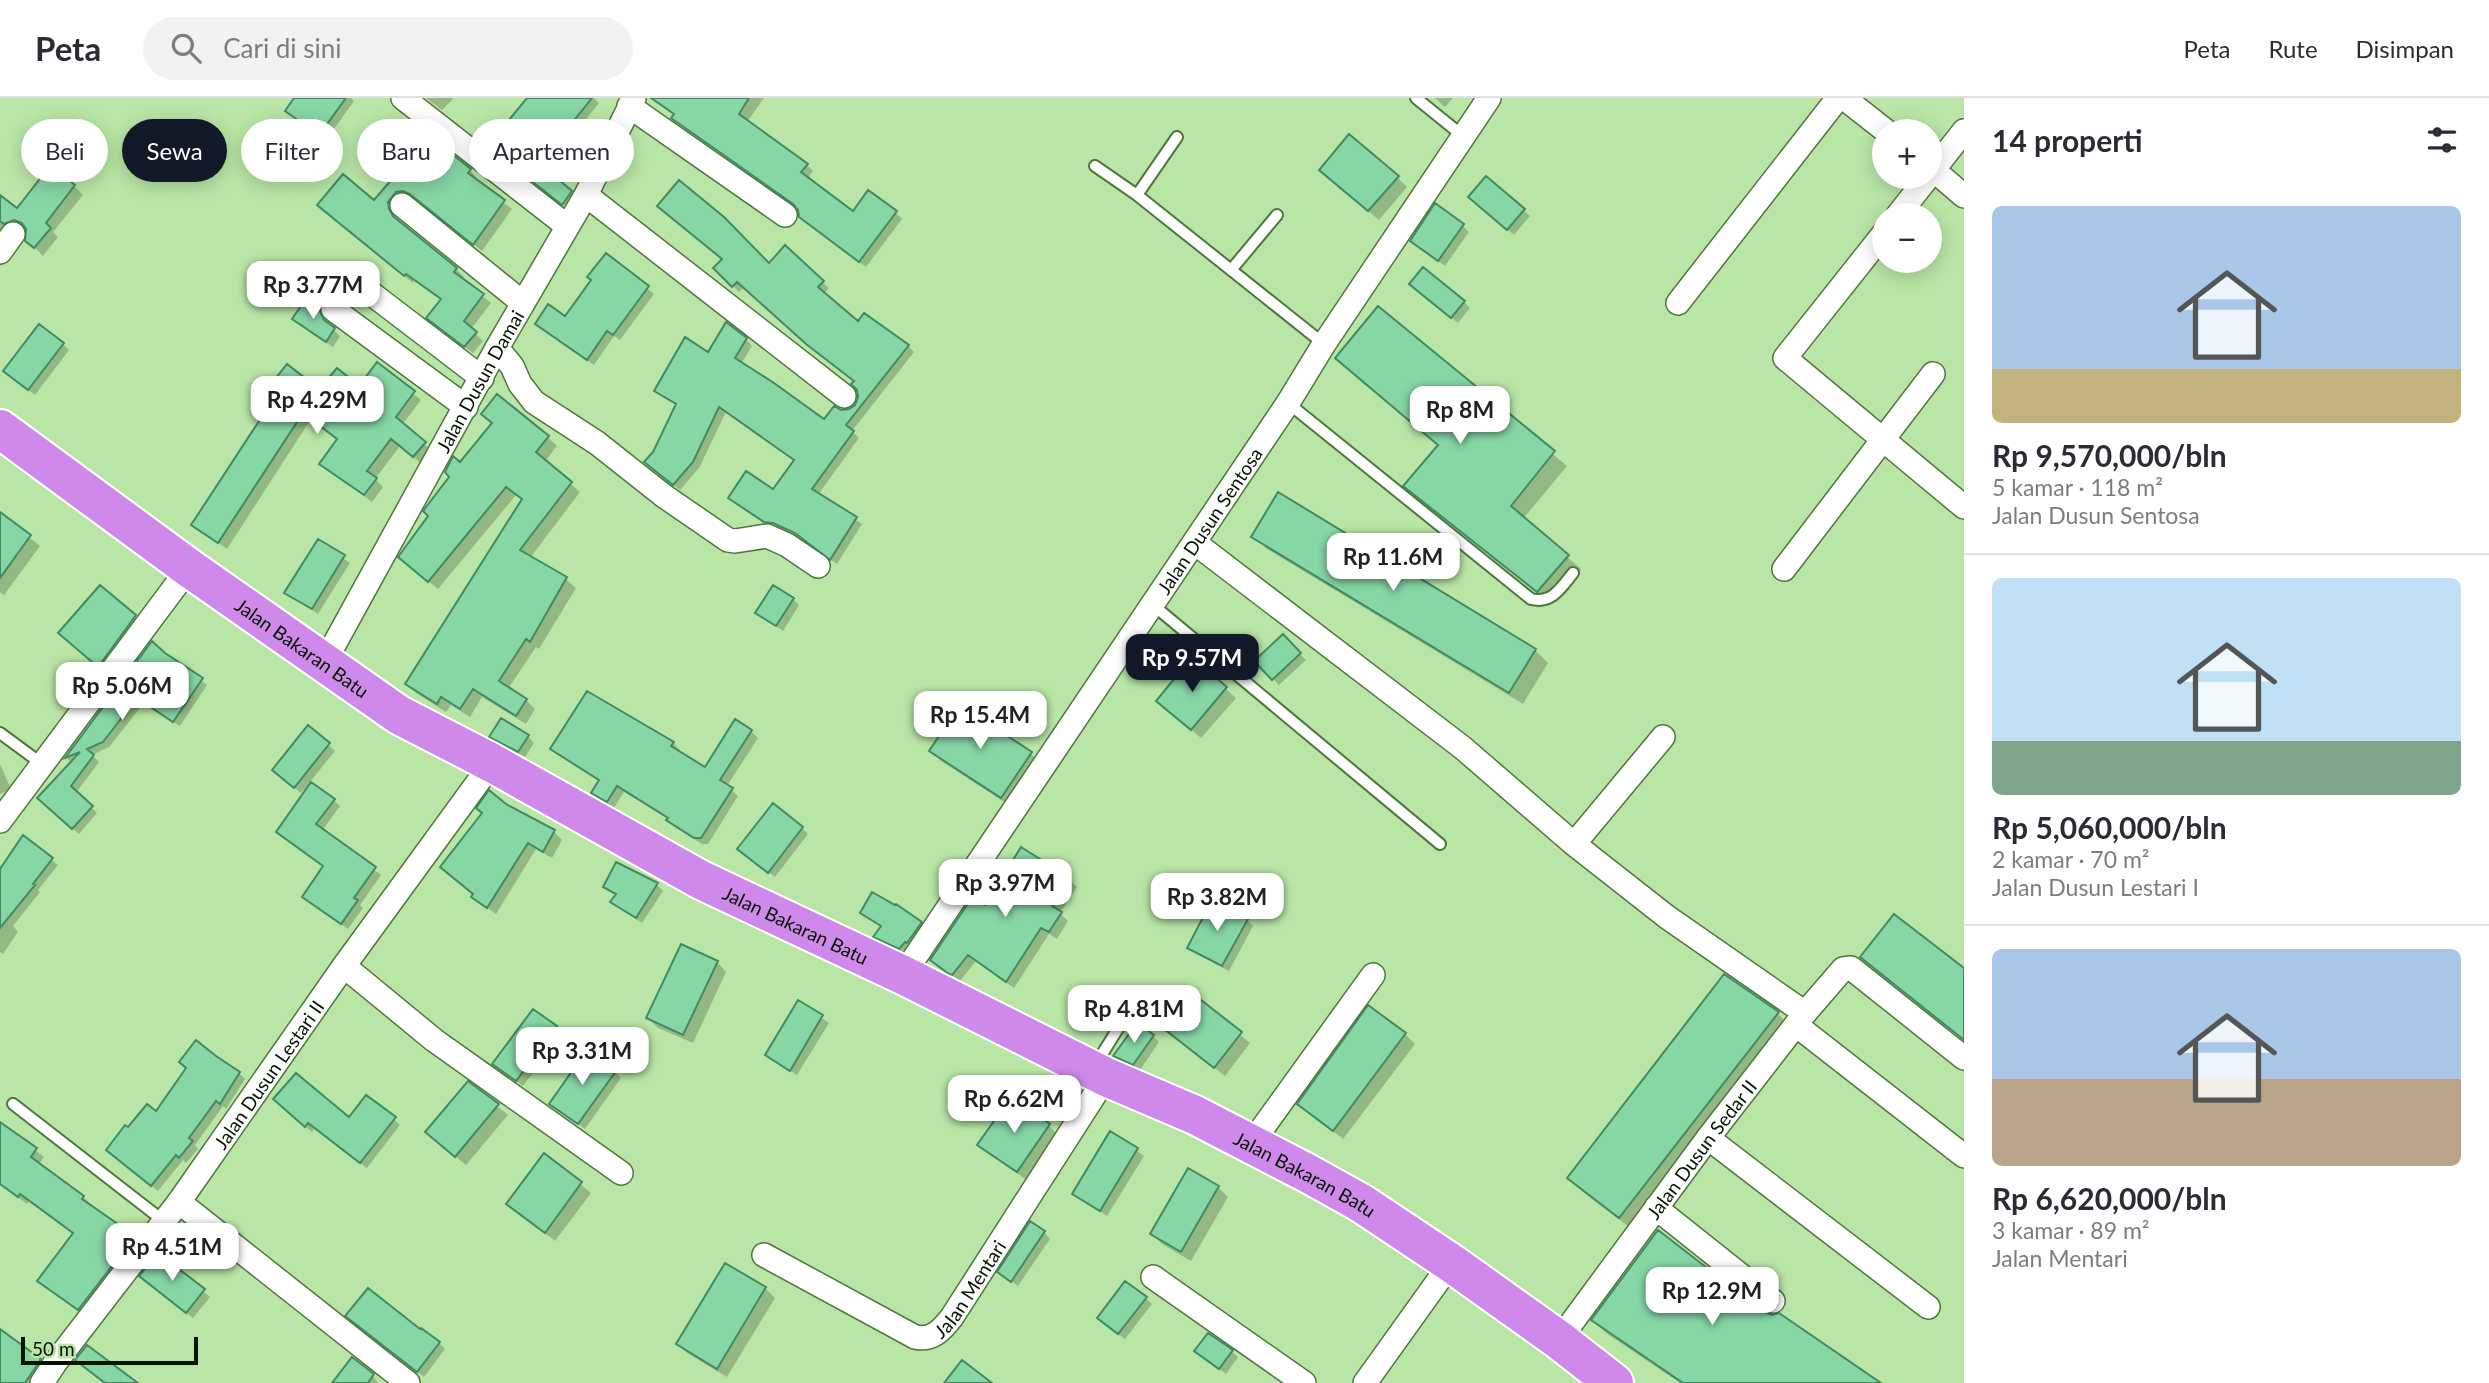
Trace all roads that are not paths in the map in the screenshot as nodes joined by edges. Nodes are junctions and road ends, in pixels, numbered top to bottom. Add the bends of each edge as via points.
1 (403, 98) edge
2 (1416, 98) edge
3 (1489, 98) edge
4 (1838, 98) edge
5 (1844, 98) edge
6 (631, 102) edge
7 (1872, 120) edge
8 (1964, 131) edge
9 (1463, 136) junction
10 (1177, 137) dead end
11 (1942, 158) edge
12 (1096, 166) dead end
13 (1942, 180) edge
14 (1918, 189) edge
15 (586, 195) junction
16 (1137, 195) junction
17 (1964, 196) edge
18 (1907, 203) edge
19 (401, 205) dead end
20 (785, 215) dead end
21 (1277, 215) dead end
22 (567, 226) junction
23 (1872, 249) edge
24 (1231, 271) junction
25 (351, 278) dead end
26 (523, 303) junction
27 (1678, 303) dead end
28 (333, 309) dead end
29 (1324, 344) junction
30 (497, 348) junction
31 (1933, 374) dead end
32 (482, 379) junction
33 (844, 396) dead end
34 (1288, 403) junction
35 (466, 407) junction
36 (0, 429) edge
37 (1881, 439) junction
38 (1964, 507) edge
39 (1195, 543) junction
40 (818, 565) dead end
41 (189, 568) junction
42 (1784, 569) dead end
43 (1573, 573) dead end
44 (1153, 605) junction
45 (324, 663) junction
46 (0, 733) edge
47 (1663, 737) dead end
48 (492, 763) junction
49 (41, 764) junction
50 (0, 821) edge
51 (1440, 844) dead end
52 (1574, 844) junction
53 (344, 966) junction
54 (903, 975) junction
55 (1373, 975) dead end
56 (1135, 1001) dead end
57 (1800, 1019) junction
58 (1964, 1058) edge
59 (1100, 1073) junction
60 (13, 1104) dead end
61 (1708, 1138) junction
62 (1251, 1143) junction
63 (1964, 1156) edge
64 (621, 1172) dead end
65 (179, 1202) junction
66 (1656, 1208) junction
67 (165, 1222) junction
68 (764, 1255) dead end
69 (1451, 1263) junction
70 (1153, 1277) dead end
71 (1773, 1301) dead end
72 (1928, 1307) dead end
73 (1559, 1340) junction
74 (42, 1383) edge
75 (408, 1383) edge
76 (1304, 1383) edge
77 (1365, 1383) edge
78 (1614, 1383) edge

1 - 22 street
2 - 9 lane
3 - 9 street, Jalan Dusun Sentosa
4 - 27 street
5 - 7 street
6 - 15 street, Jalan Dusun Damai
6 - 20 street
8 - 11 street
9 - 29 street, Jalan Dusun Sentosa
10 - 16 lane
12 - 16 lane
13 - 17 street
14 - 18 street
15 - 22 street, Jalan Dusun Damai
15 - 33 street
16 - 24 lane
19 - 26 street
21 - 24 lane
22 - 26 street, Jalan Dusun Damai
23 - 37 street via 1786,358
24 - 29 lane
25 - 32 street
26 - 30 street, Jalan Dusun Damai
28 - 35 street
29 - 34 street, Jalan Dusun Sentosa
30 - 32 street, Jalan Dusun Damai
30 - 40 street via 534,402 729,540 767,537
31 - 37 street
32 - 35 street, Jalan Dusun Damai
34 - 39 street, Jalan Dusun Sentosa
34 - 43 lane via 1531,599 1547,600
35 - 45 street, Jalan Dusun Damai
36 - 41 highway, Jalan Bakaran Batu
37 - 38 street
37 - 42 street
39 - 44 street, Jalan Dusun Sentosa
39 - 52 street via 1463,748
41 - 45 highway, Jalan Bakaran Batu
41 - 49 street
44 - 51 lane
44 - 54 street, Jalan Dusun Sentosa
45 - 48 highway, Jalan Bakaran Batu via 399,715
46 - 49 lane
47 - 52 street
48 - 53 street, Jalan Dusun Lestari II
48 - 54 highway, Jalan Bakaran Batu via 701,880
49 - 50 street
52 - 57 street
53 - 64 street via 435,1041
53 - 65 street, Jalan Dusun Lestari II
54 - 59 highway, Jalan Bakaran Batu
55 - 62 street
56 - 59 lane
57 - 58 street, Jalan Dusun Sedar II via 1848,967
57 - 61 street, Jalan Dusun Sedar II
57 - 63 street
59 - 62 highway, Jalan Bakaran Batu
59 - 68 street, Jalan Mentari via 952,1317 931,1337 915,1336
60 - 67 lane
61 - 66 street, Jalan Dusun Sedar II
61 - 72 street
62 - 69 highway, Jalan Bakaran Batu via 1361,1203
65 - 67 street, Jalan Dusun Lestari II
65 - 75 street
66 - 71 street
66 - 73 street, Jalan Dusun Sedar II
67 - 74 street, Jalan Dusun Lestari II
69 - 73 highway, Jalan Bakaran Batu
69 - 77 street
70 - 76 street
73 - 78 highway, Jalan Bakaran Batu

